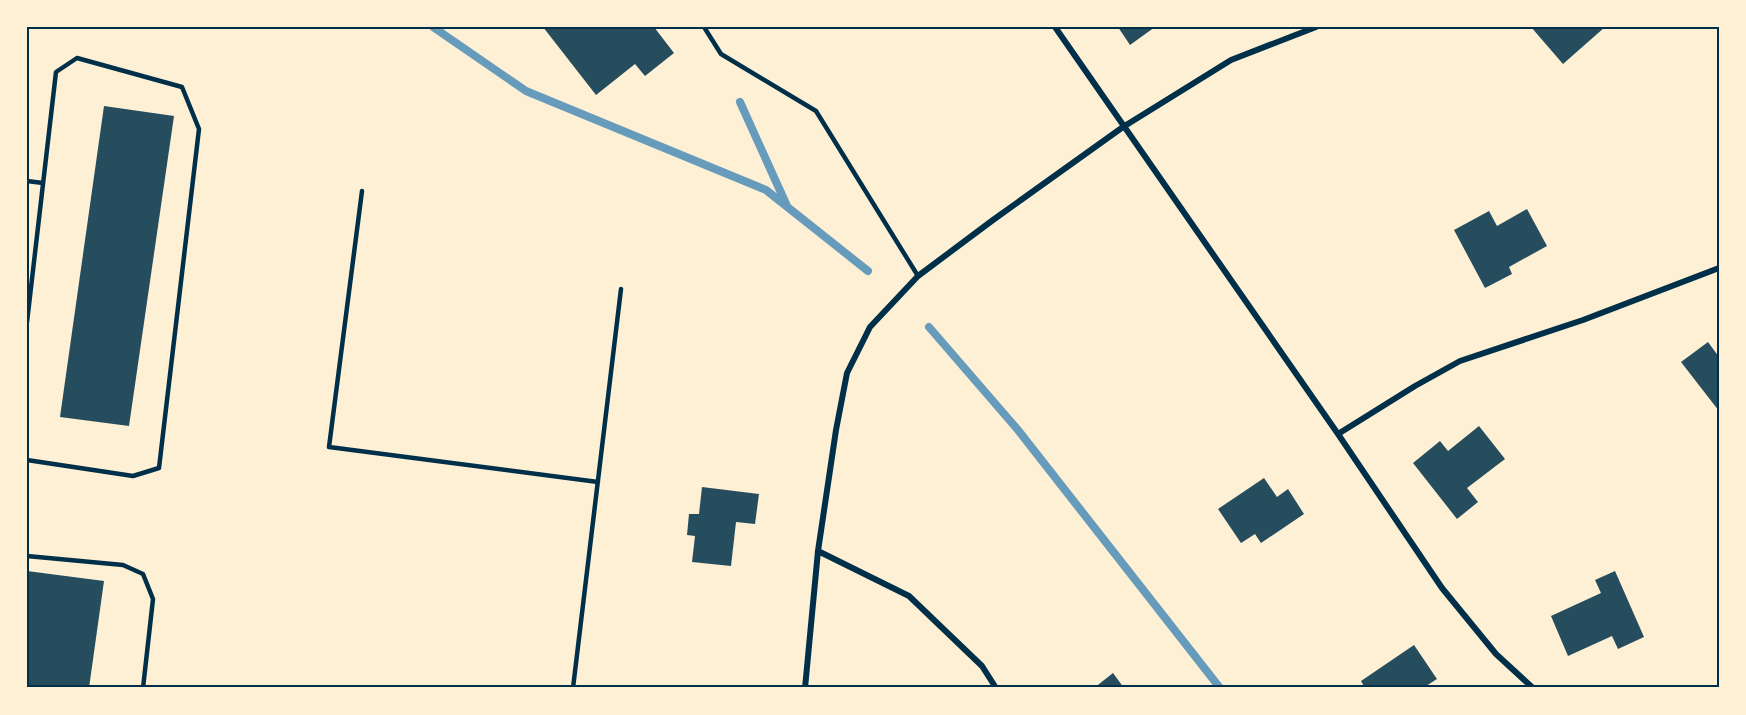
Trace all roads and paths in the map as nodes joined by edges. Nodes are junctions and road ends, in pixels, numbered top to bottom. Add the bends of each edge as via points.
1 (704, 27) edge
2 (1055, 27) edge
3 (1316, 27) edge
4 (1123, 127) junction
5 (27, 181) edge
6 (43, 183) junction
7 (362, 191) dead end
8 (1719, 268) edge
9 (918, 276) junction
10 (621, 289) dead end
11 (27, 322) edge
12 (1338, 434) junction
13 (27, 460) edge
14 (598, 482) junction
15 (819, 551) junction
16 (27, 556) edge
17 (143, 688) edge
18 (573, 688) edge
19 (805, 688) edge
20 (996, 688) edge
21 (1533, 688) edge

1 - 9 lane via 721,54 816,111
2 - 4 street
3 - 4 street via 1232,60
4 - 9 street
4 - 12 street
5 - 6 lane
6 - 11 lane
6 - 13 lane via 56,72 77,58 182,87 200,129 159,468 133,476
7 - 14 lane via 329,447
8 - 12 street via 1460,361
9 - 15 street via 870,327 846,373
10 - 14 lane
12 - 21 street via 1442,588 1496,654
14 - 18 lane
15 - 19 street
15 - 20 street via 909,596 982,666
16 - 17 lane via 123,565 143,574 153,599

